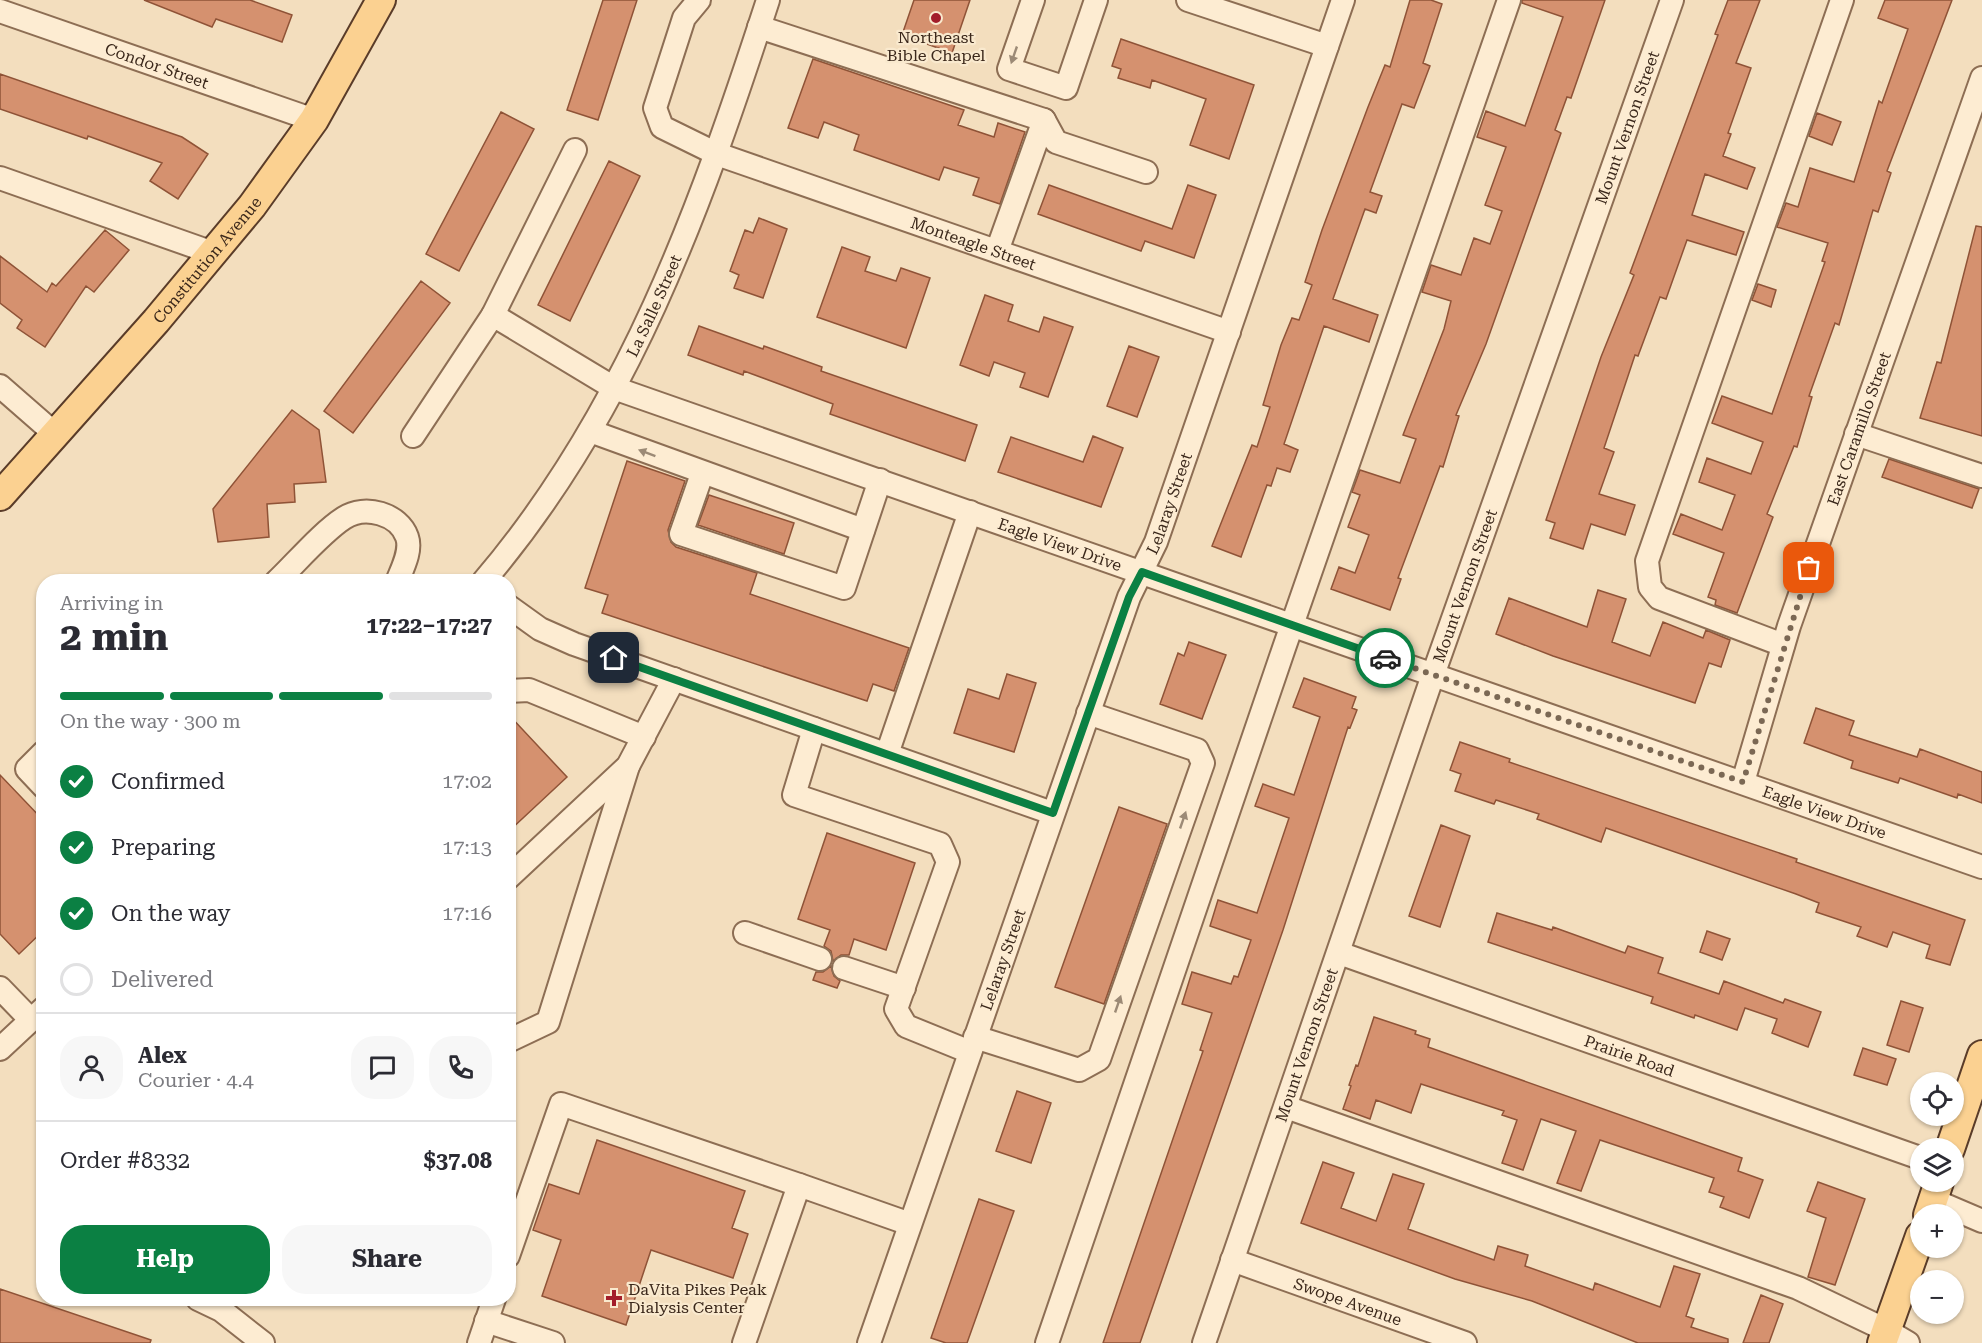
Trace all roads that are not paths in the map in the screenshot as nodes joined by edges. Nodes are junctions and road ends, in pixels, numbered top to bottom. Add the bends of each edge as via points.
1 (381, 0) edge
2 (699, 0) edge
3 (768, 0) edge
4 (1033, 0) edge
5 (1096, 0) edge
6 (1188, 0) edge
7 (1343, 0) edge
8 (1509, 0) edge
9 (1671, 0) edge
10 (1842, 0) edge
11 (0, 11) edge
12 (759, 27) junction
13 (1327, 46) junction
14 (1982, 78) edge
15 (314, 120) junction
16 (1044, 120) junction
17 (575, 150) dead end
18 (717, 154) junction
19 (1146, 172) dead end
20 (0, 178) edge
21 (997, 251) junction
22 (213, 253) junction
23 (493, 315) junction
24 (1229, 332) junction
25 (0, 386) edge
26 (614, 388) junction
27 (590, 432) junction
28 (56, 434) junction
29 (1856, 434) junction
30 (413, 436) dead end
31 (702, 474) junction
32 (1982, 476) edge
33 (880, 480) junction
34 (0, 496) edge
35 (970, 512) junction
36 (863, 530) junction
37 (1142, 572) junction
38 (284, 574) edge
39 (400, 574) edge
40 (490, 574) edge
41 (516, 612) edge
42 (1292, 625) junction
43 (1783, 645) junction
44 (1432, 675) junction
45 (674, 680) junction
46 (516, 691) edge
47 (1088, 713) junction
48 (814, 729) junction
49 (644, 737) junction
50 (886, 754) junction
51 (36, 760) edge
52 (628, 766) junction
53 (36, 779) edge
54 (1743, 782) junction
55 (1053, 813) junction
56 (1982, 867) edge
57 (516, 871) edge
58 (745, 933) dead end
59 (1339, 952) junction
60 (820, 959) dead end
61 (844, 968) dead end
62 (0, 988) edge
63 (904, 988) junction
64 (36, 1013) edge
65 (36, 1015) edge
66 (516, 1037) edge
67 (972, 1044) junction
68 (0, 1049) edge
69 (1981, 1062) edge
70 (1286, 1107) junction
71 (1954, 1138) edge
72 (1910, 1154) edge
73 (799, 1185) junction
74 (1933, 1199) edge
75 (1982, 1221) edge
76 (910, 1224) junction
77 (516, 1233) edge
78 (1914, 1258) edge
79 (1232, 1260) junction
80 (213, 1306) edge
81 (491, 1306) edge
82 (486, 1321) junction
83 (1892, 1339) edge
84 (872, 1342) edge
85 (263, 1343) edge
86 (479, 1343) edge
87 (553, 1343) edge
88 (744, 1343) edge
89 (1047, 1343) edge
90 (1204, 1343) edge
91 (1465, 1343) edge

1 - 15 main road, Constitution Avenue
2 - 18 street, Monteagle Street via 684,18 655,108 662,128
3 - 12 street, La Salle Street
4 -> 5 street via 1009,69 1066,88
6 - 13 street
7 - 13 street, Lelaray Street
8 - 42 street
9 - 44 street, Mount Vernon Street
10 - 43 street via 1647,561 1650,587 1659,598
11 - 15 street, Condor Street
12 - 16 street
12 - 18 street, La Salle Street
13 - 24 street, Lelaray Street
14 - 29 street, East Caramillo Street
15 - 22 main road, Constitution Avenue
16 - 19 street via 1056,142
16 - 21 street
17 - 23 street
18 - 21 street, Monteagle Street
18 - 26 street, La Salle Street via 670,272
20 - 22 street
21 - 24 street, Monteagle Street
22 - 28 main road, Constitution Avenue
23 - 26 street, Eagle View Drive
23 - 30 street
24 - 37 street, Lelaray Street
25 - 28 street
26 - 27 street, La Salle Street
26 - 33 street, Eagle View Drive
31 -> 27 street
27 - 40 street, La Salle Street
28 - 34 main road, Constitution Avenue
29 - 32 street
29 - 43 street, East Caramillo Street
31 - 36 street
31 - 36 street via 681,534 844,588
33 - 35 street, Eagle View Drive
33 - 36 street
35 - 37 street, Eagle View Drive
35 - 50 street
37 - 42 street, Eagle View Drive
37 - 47 street, Lelaray Street via 1129,597
38 - 39 street via 345,517 365,511 398,521 408,539
41 - 45 street via 540,629 574,644
42 - 44 street, Eagle View Drive
42 - 89 street
43 - 54 street, East Caramillo Street
44 - 54 street, Eagle View Drive
44 - 59 street, Mount Vernon Street
45 - 48 street
45 - 49 street
46 - 49 street via 529,690
47 - 55 street, Lelaray Street
67 -> 47 street via 1078,1070 1099,1059 1203,763 1197,750
48 - 50 street
48 - 63 street via 794,795 940,844 948,862
49 - 52 street
50 - 55 street
51 - 53 street via 27,769
52 - 57 street
52 - 66 street via 548,1022
54 - 56 street, Eagle View Drive
55 - 67 street, Lelaray Street
58 - 60 street
59 - 70 street, Mount Vernon Street
59 - 72 street, Prairie Road
61 - 63 street
62 - 64 street
63 - 67 street via 896,1009 906,1026
65 - 68 street
67 - 76 street, Lelaray Street
69 - 71 main road
70 - 79 street, Mount Vernon Street
70 - 83 street via 1798,1288
73 - 76 street
73 - 77 street via 561,1104
73 - 88 street
74 - 75 street
76 - 84 street, Lelaray Street
78 - 83 main road
79 - 90 street, Mount Vernon Street
79 - 91 street, Swope Avenue
80 - 85 street
81 - 82 street
82 - 86 street
82 - 87 street

